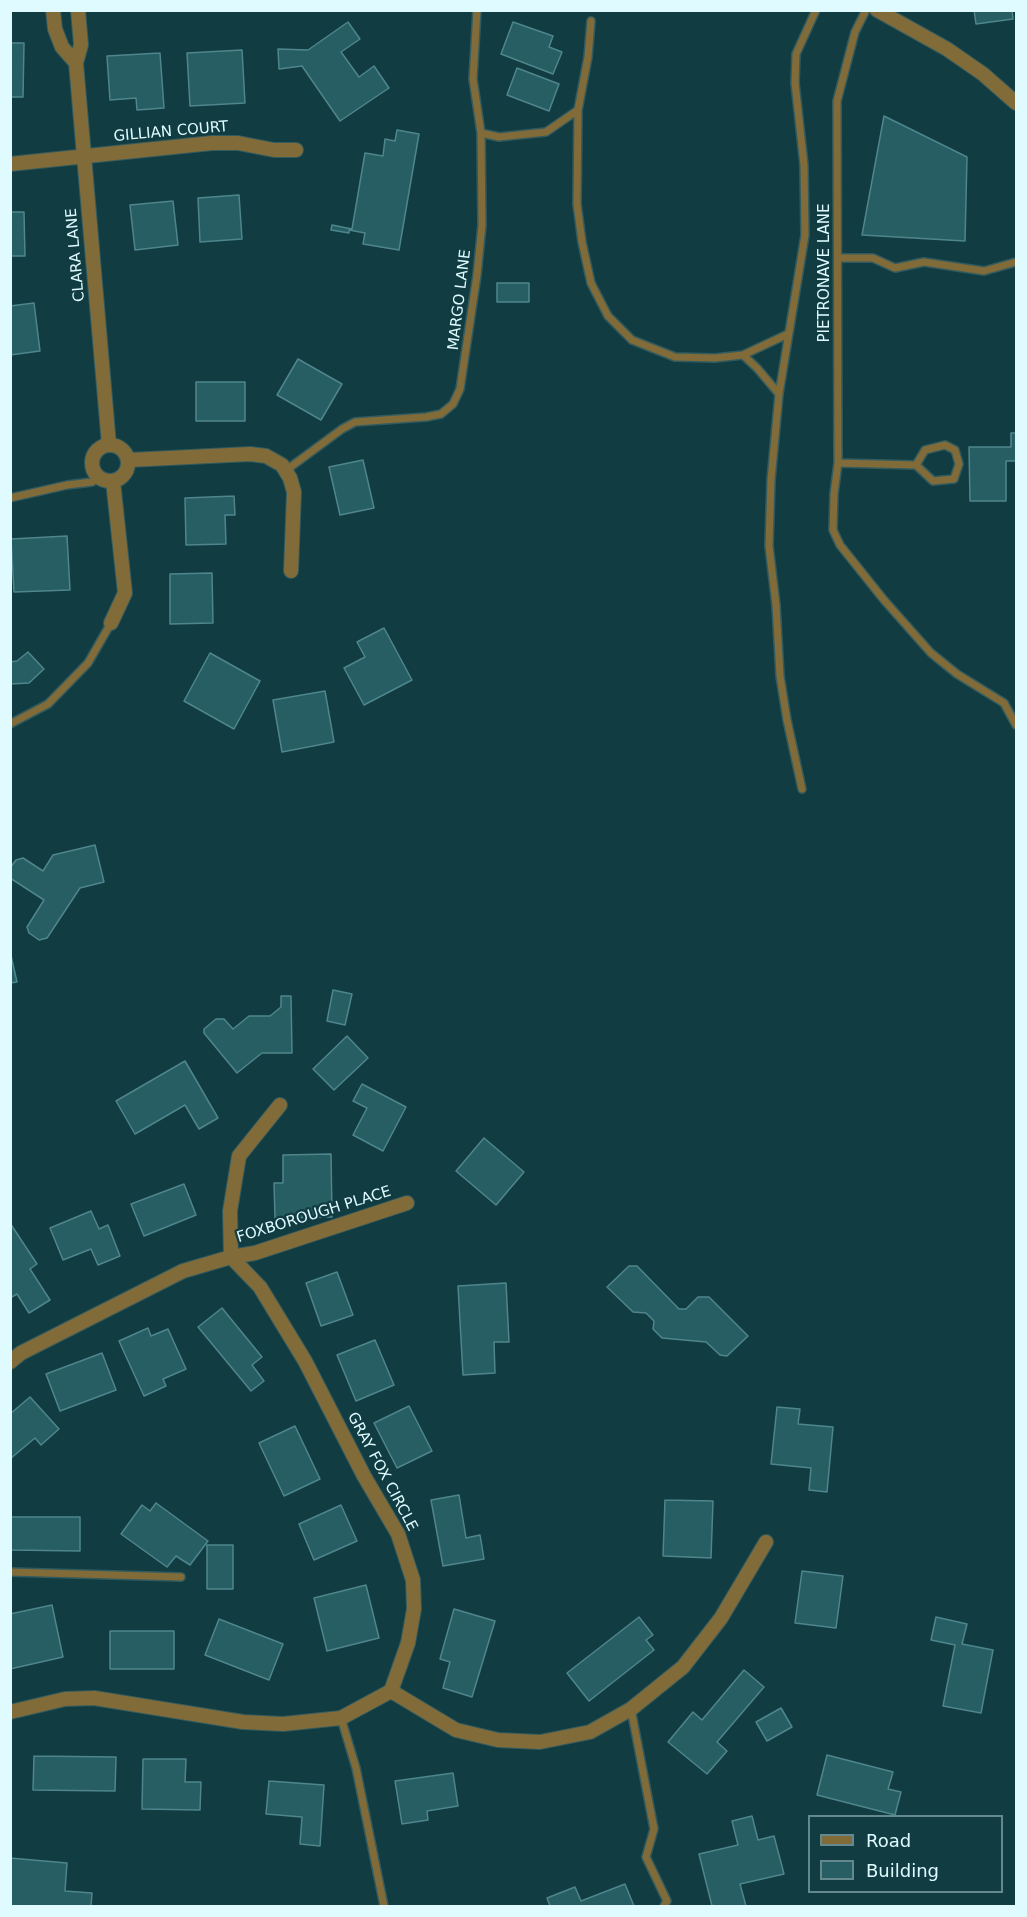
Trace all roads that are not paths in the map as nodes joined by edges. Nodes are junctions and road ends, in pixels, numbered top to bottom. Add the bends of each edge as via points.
1 (53, 10) edge
2 (78, 10) edge
3 (477, 10) edge
4 (816, 10) edge
5 (866, 10) edge
6 (877, 10) edge
7 (591, 21) dead end
8 (76, 63) junction
9 (1017, 103) edge
10 (578, 110) junction
11 (481, 133) junction
12 (296, 150) dead end
13 (85, 156) junction
14 (10, 164) edge
15 (838, 258) junction
16 (1017, 262) edge
17 (788, 334) junction
18 (743, 355) junction
19 (779, 394) junction
20 (109, 445) junction
21 (129, 460) junction
22 (838, 463) junction
23 (916, 465) junction
24 (285, 471) junction
25 (98, 477) junction
26 (113, 481) junction
27 (10, 498) edge
28 (291, 571) dead end
29 (111, 623) joint
30 (10, 724) edge
31 (1017, 725) edge
32 (802, 789) dead end
33 (280, 1105) dead end
34 (407, 1203) dead end
35 (231, 1257) junction
36 (10, 1362) edge
37 (766, 1542) dead end
38 (10, 1572) edge
39 (181, 1577) dead end
40 (391, 1691) junction
41 (631, 1708) junction
42 (10, 1712) edge
43 (341, 1718) junction
44 (384, 1906) edge
45 (664, 1906) edge

1 - 8 street, CLARA LANE via 62,47
2 - 8 street, CLARA LANE via 81,45
3 - 11 lane, MARGO LANE via 473,79
4 - 17 lane via 796,54 805,235
5 - 15 lane, PIETRONAVE LANE via 855,32 837,102
6 - 9 street via 947,49
7 - 10 lane
8 - 13 street, CLARA LANE
10 - 11 lane via 546,132 499,137
10 - 18 lane via 577,204 582,242 591,283 608,316 632,340 675,357
11 - 24 lane, MARGO LANE via 482,225 477,275 464,373 453,404 441,414 426,417 355,422
12 - 13 street, GILLIAN COURT via 212,142
13 - 14 street, GILLIAN COURT
13 - 20 street, CLARA LANE
15 - 16 lane via 873,258 895,267 924,262 984,271
15 - 22 lane, PIETRONAVE LANE
17 - 18 lane
17 - 19 lane
18 - 19 lane
19 - 32 lane via 769,546 780,676
20 - 21 street via 123,449
20 - 25 street via 100,447 93,458 92,466
21 - 24 street via 250,454 266,456
21 - 26 street via 126,473
22 - 23 lane
22 - 31 lane, PIETRONAVE LANE via 833,530 840,545 931,653 957,675 1004,703
23 - 23 lane via 925,450 945,445 955,450 959,464 954,479 933,481
24 - 28 street via 294,492
25 - 26 street
25 - 27 lane via 92,482
26 - 29 street via 125,593
29 - 30 lane via 88,663 48,704
33 - 35 street via 239,1156 230,1211
34 - 35 street, FOXBOROUGH PLACE via 255,1253
35 - 36 street via 183,1271
35 - 40 street, GRAY FOX CIRCLE via 260,1287 305,1361 398,1534 413,1580 414,1609 408,1643
37 - 41 street via 721,1618 683,1667
38 - 39 lane
40 - 41 street via 456,1730 498,1740 540,1742 590,1732
40 - 43 street
41 - 45 lane via 654,1829 646,1857 667,1901
42 - 43 street via 65,1699 94,1698 243,1722 283,1724
43 - 44 lane via 356,1768

